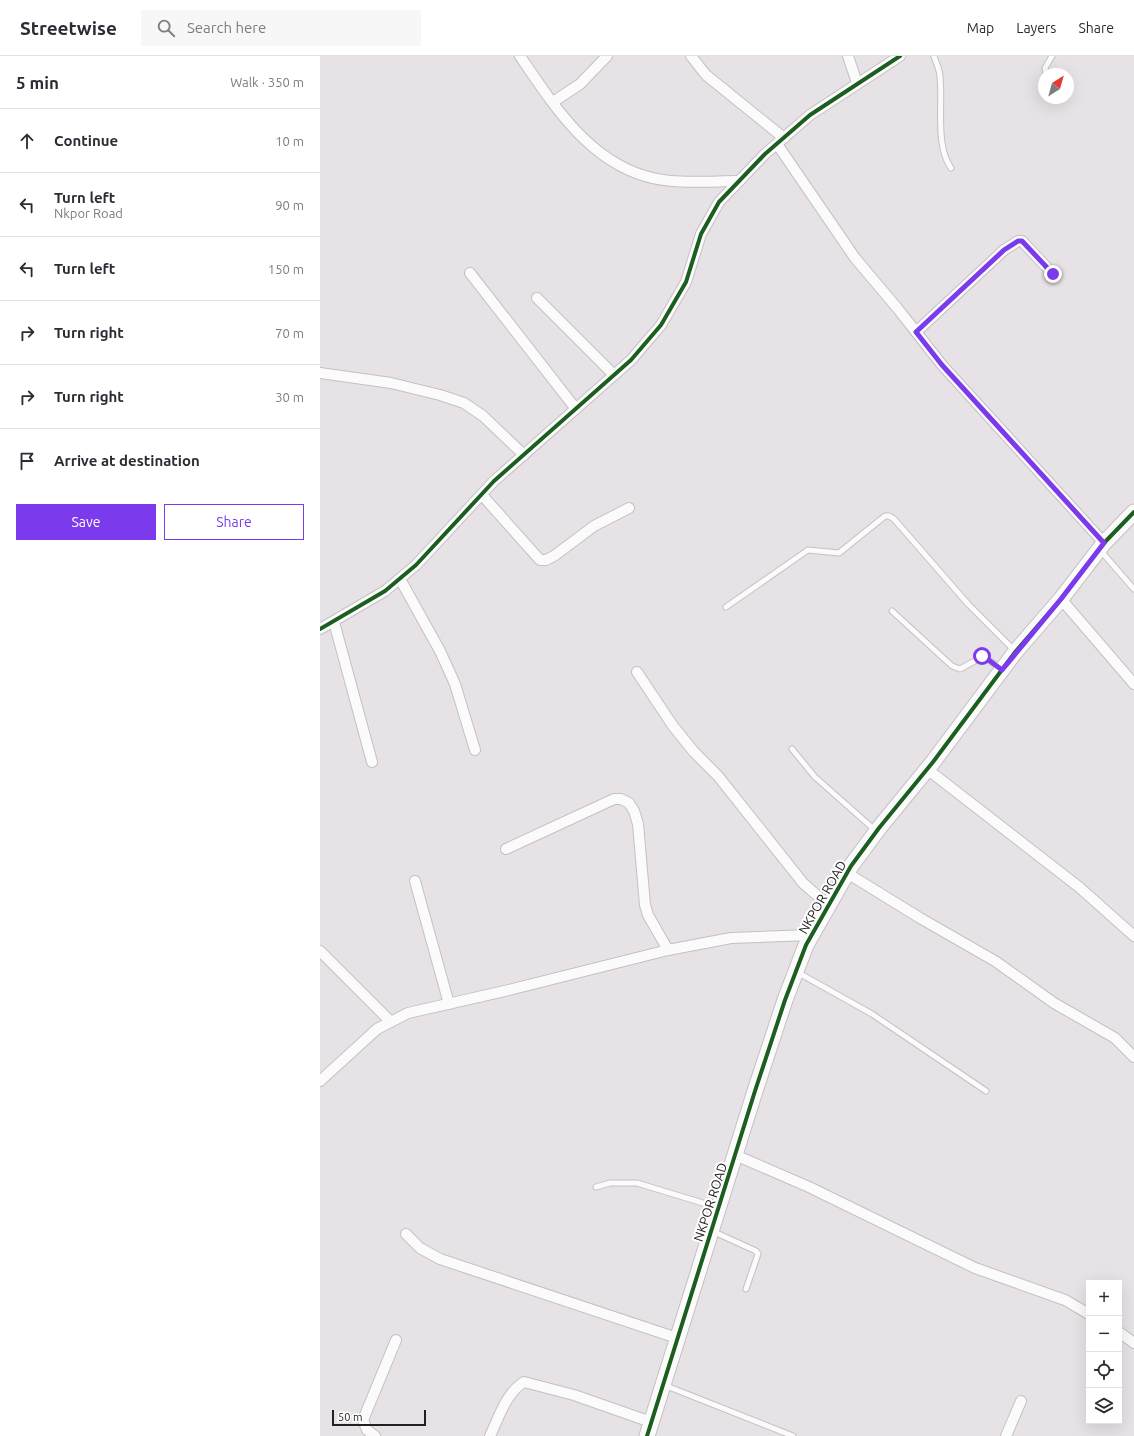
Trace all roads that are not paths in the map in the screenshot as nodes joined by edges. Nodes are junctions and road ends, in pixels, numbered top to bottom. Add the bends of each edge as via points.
1 (520, 56) edge
2 (607, 56) edge
3 (691, 56) edge
4 (848, 56) edge
5 (900, 56) edge
6 (934, 56) edge
7 (1052, 56) edge
8 (1045, 68) edge
9 (857, 83) junction
10 (553, 102) junction
11 (780, 141) junction
12 (952, 168) dead end
13 (739, 181) junction
14 (470, 273) dead end
15 (1053, 274) dead end
16 (537, 298) dead end
17 (916, 332) junction
18 (320, 373) edge
19 (614, 375) junction
20 (576, 410) junction
21 (524, 455) junction
22 (482, 495) junction
23 (630, 508) dead end
24 (1134, 512) edge
25 (1102, 546) junction
26 (400, 579) junction
27 (1134, 589) edge
28 (1061, 599) junction
29 (726, 607) dead end
30 (892, 611) dead end
31 (334, 622) junction
32 (320, 629) edge
33 (1016, 652) junction
34 (1002, 670) junction
35 (637, 672) dead end
36 (1134, 684) edge
37 (475, 750) dead end
38 (792, 750) dead end
39 (372, 762) dead end
40 (927, 769) junction
41 (876, 832) junction
42 (506, 849) dead end
43 (847, 873) junction
44 (415, 881) dead end
45 (828, 906) junction
46 (812, 935) junction
47 (1134, 936) edge
48 (668, 950) junction
49 (320, 951) edge
50 (796, 972) junction
51 (449, 1004) junction
52 (392, 1022) junction
53 (1134, 1057) edge
54 (320, 1081) edge
55 (986, 1091) dead end
56 (735, 1155) junction
57 (596, 1187) dead end
58 (719, 1208) junction
59 (712, 1230) junction
60 (406, 1234) dead end
61 (746, 1289) dead end
62 (1086, 1312) edge
63 (1122, 1334) edge
64 (678, 1338) junction
65 (396, 1340) dead end
66 (1134, 1343) edge
67 (663, 1385) junction
68 (1021, 1401) dead end
69 (649, 1429) edge
70 (375, 1436) edge
71 (490, 1436) edge
72 (793, 1436) edge
73 (1006, 1436) edge

1 - 10 street
2 - 10 street via 580,84
3 - 11 street via 706,75
4 - 9 street
5 - 9 street
6 - 12 lane via 940,75 943,148 947,162
7 - 8 lane
9 - 11 street via 810,115
10 - 13 street via 585,141 616,164 645,177 682,181
11 - 13 street
11 - 17 street via 855,258
13 - 19 street via 719,202 701,234 686,282 661,325 631,360
14 - 20 street
15 - 17 street via 1022,241 1018,241 1004,250
16 - 19 street
17 - 25 street via 942,365
18 - 21 street via 391,383 464,403 483,416
19 - 20 street
20 - 21 street
21 - 22 street
22 - 23 street via 540,560 554,556 594,526
22 - 26 street
24 - 25 street, NKPOR ROAD
25 - 27 lane
25 - 28 street, NKPOR ROAD
26 - 31 street
26 - 37 street via 455,684
28 - 33 street, NKPOR ROAD
28 - 36 street
29 - 33 lane via 808,550 839,553 885,516 890,516 968,604
30 - 34 lane via 952,666 960,669 982,656
31 - 32 street
31 - 39 street
33 - 34 street, NKPOR ROAD
34 - 40 street, NKPOR ROAD
35 - 45 street via 694,752 718,776 803,883
38 - 41 lane via 815,777
40 - 41 street, NKPOR ROAD
40 - 47 street via 1079,887
41 - 43 street, NKPOR ROAD
42 - 48 street via 614,798 629,803 638,824 645,905
43 - 45 street, NKPOR ROAD
43 - 53 street via 995,961 1054,1002 1115,1038
44 - 51 street
45 - 46 street, NKPOR ROAD
46 - 48 street via 731,938
46 - 50 street, NKPOR ROAD
48 - 51 street
49 - 52 street
50 - 55 lane via 872,1014
50 - 56 street, NKPOR ROAD
51 - 52 street via 408,1013
52 - 54 street via 377,1029
56 - 58 street, NKPOR ROAD
56 - 62 street via 809,1187 975,1268 1065,1300
57 - 58 lane via 637,1183
58 - 59 street, NKPOR ROAD
59 - 61 lane via 758,1254
59 - 64 street, NKPOR ROAD
60 - 64 street via 420,1248 440,1258
63 - 66 street
64 - 67 street, NKPOR ROAD
65 - 70 street via 363,1420 367,1430
67 - 69 street, NKPOR ROAD
67 - 72 lane
68 - 73 street
69 - 71 street via 574,1395 524,1382 516,1387 507,1400

